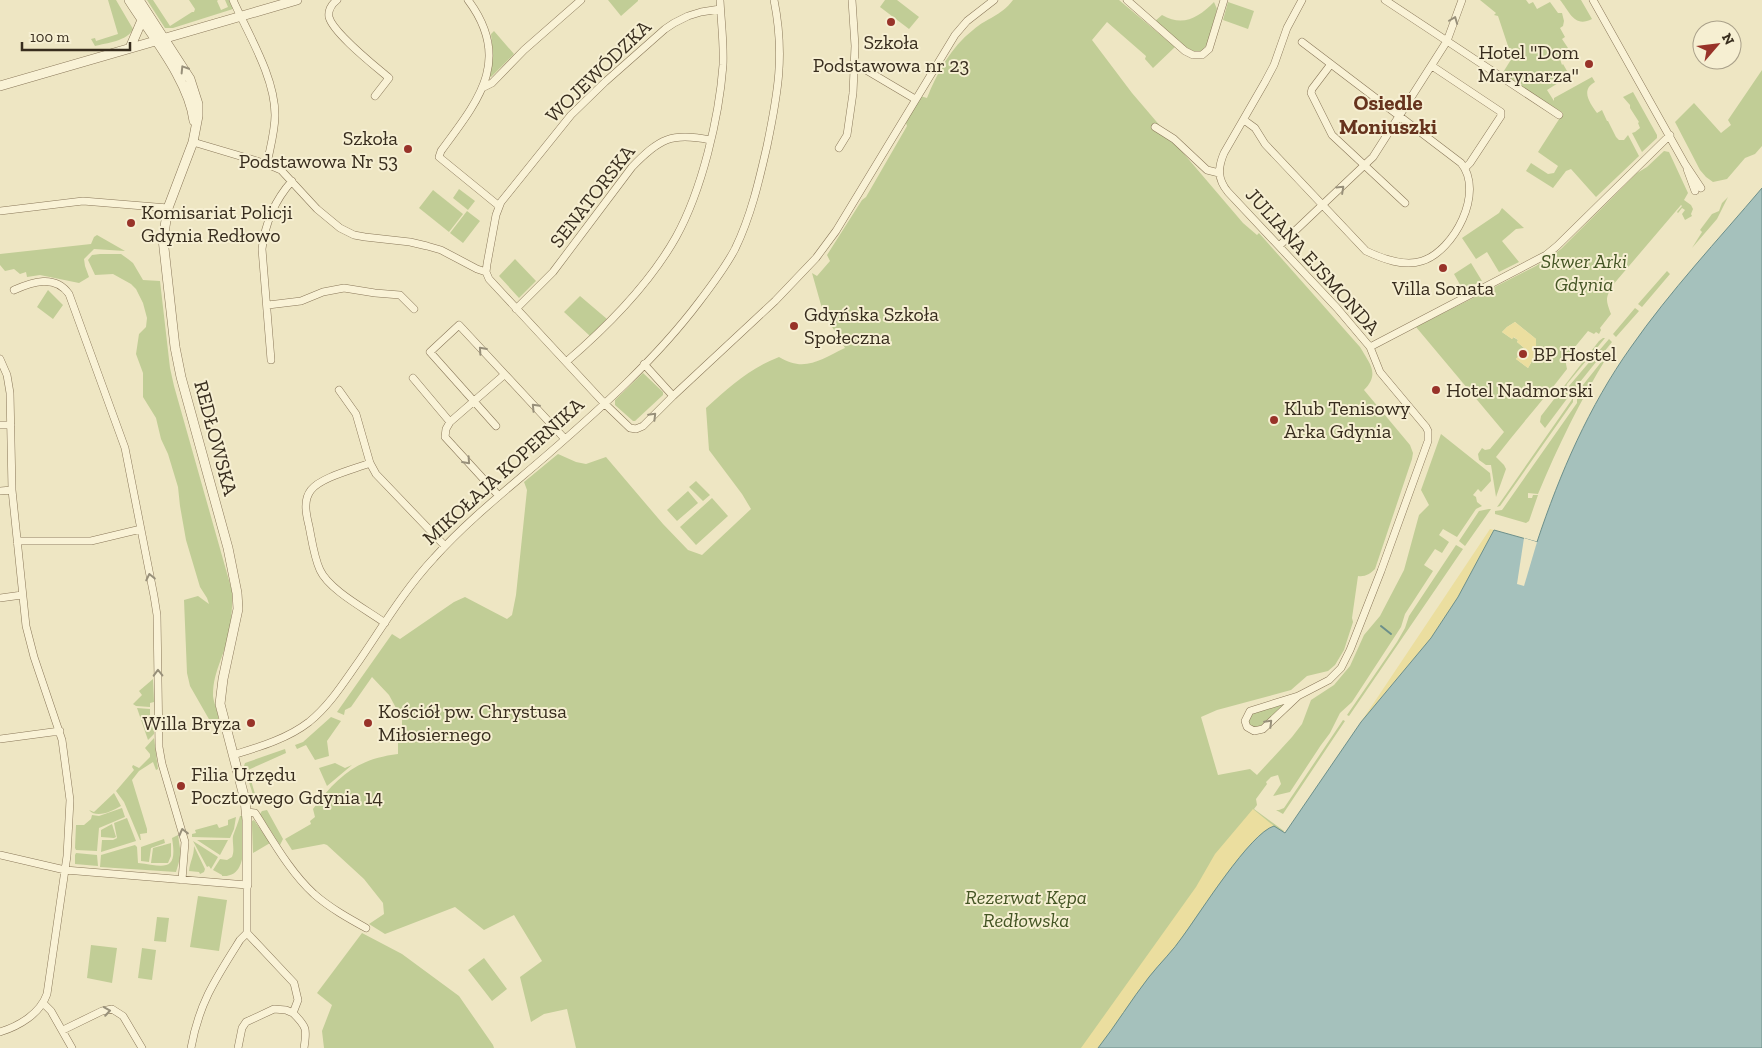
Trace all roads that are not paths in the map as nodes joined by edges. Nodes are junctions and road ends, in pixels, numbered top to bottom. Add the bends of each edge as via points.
1 (129, 0) edge
2 (139, 0) edge
3 (232, 0) edge
4 (297, 0) edge
5 (337, 0) edge
6 (468, 0) edge
7 (582, 0) edge
8 (720, 0) edge
9 (774, 0) edge
10 (852, 0) edge
11 (994, 0) edge
12 (1127, 0) edge
13 (1224, 0) edge
14 (1302, 0) edge
15 (1385, 0) edge
16 (1462, 0) edge
17 (1593, 0) edge
18 (720, 9) junction
19 (241, 17) junction
20 (142, 20) junction
21 (160, 40) junction
22 (1447, 41) junction
23 (1302, 42) dead end
24 (130, 48) junction
25 (1331, 64) junction
26 (855, 66) junction
27 (1432, 66) junction
28 (0, 86) edge
29 (484, 87) junction
30 (375, 96) dead end
31 (915, 99) junction
32 (1559, 115) dead end
33 (1400, 116) junction
34 (1244, 120) junction
35 (1155, 127) dead end
36 (1670, 136) junction
37 (710, 140) junction
38 (193, 142) junction
39 (839, 148) dead end
40 (267, 164) junction
41 (1365, 166) junction
42 (1465, 168) junction
43 (1219, 173) junction
44 (292, 181) junction
45 (1698, 190) dead end
46 (1405, 203) dead end
47 (499, 206) junction
48 (1322, 206) junction
49 (168, 208) junction
50 (0, 211) edge
51 (1279, 246) junction
52 (486, 272) junction
53 (14, 290) dead end
54 (268, 305) junction
55 (516, 308) junction
56 (414, 309) dead end
57 (1370, 346) junction
58 (0, 360) edge
59 (271, 360) dead end
60 (566, 362) junction
61 (644, 364) junction
62 (504, 375) junction
63 (413, 378) dead end
64 (339, 390) dead end
65 (673, 396) junction
66 (475, 402) junction
67 (604, 403) junction
68 (450, 422) junction
69 (0, 425) edge
70 (11, 425) junction
71 (496, 426) dead end
72 (565, 439) junction
73 (370, 463) junction
74 (12, 490) junction
75 (0, 491) edge
76 (499, 496) junction
77 (141, 529) junction
78 (17, 541) junction
79 (445, 546) junction
80 (22, 595) junction
81 (0, 598) edge
82 (384, 623) junction
83 (1298, 696) junction
84 (60, 731) junction
85 (0, 739) edge
86 (233, 755) junction
87 (247, 812) junction
88 (0, 855) edge
89 (66, 870) junction
90 (182, 880) junction
91 (246, 884) junction
92 (366, 928) dead end
93 (247, 933) junction
94 (44, 1004) junction
95 (293, 1013) junction
96 (63, 1030) junction
97 (0, 1032) edge
98 (72, 1048) edge
99 (142, 1048) edge
100 (191, 1048) edge
101 (238, 1048) edge
102 (304, 1048) edge

1 - 20 street, REDŁOWSKA
2 - 21 street, REDŁOWSKA
3 - 19 street
4 - 19 street
5 - 30 street via 330,10 331,22 389,78
6 - 29 street via 487,36 488,62
7 - 29 street
8 - 18 street
9 - 61 street, MIKOŁAJA KOPERNIKA via 780,43 778,96 754,201 734,250 718,275 683,323
10 - 26 street
11 - 31 street via 958,30
12 - 13 street via 1185,51 1202,56 1209,49
14 - 34 street via 1287,28 1274,65
15 - 22 street
22 -> 16 street
17 - 36 street
18 - 37 street via 723,44 721,84
18 - 47 street, WOJEWÓDZKA via 674,22 605,82 571,115
19 - 21 street
19 - 40 street via 268,78 274,107 274,130
20 - 21 street, REDŁOWSKA
20 - 24 street
21 - 24 street
21 - 38 street, REDŁOWSKA via 191,105 195,132
22 - 27 street
22 - 32 street
23 - 25 street
24 - 28 street
25 - 33 street
25 - 41 street via 1312,88 1312,95 1332,135
26 - 31 street
26 - 39 street via 848,131
27 - 33 street
27 - 42 street via 1501,112
29 - 47 street via 439,157
31 - 65 street via 858,196 816,258
33 - 41 street
33 - 42 street
34 - 43 street via 1224,153
34 - 48 street via 1255,128 1265,144
35 - 43 street via 1174,139 1207,170
36 - 45 street
36 - 57 street via 1546,255
37 - 55 street, SENATORSKA via 670,137 642,156 553,272
37 - 60 street via 693,200 665,254 615,317
38 - 40 street
38 - 49 street, REDŁOWSKA
40 - 44 street via 281,170
41 - 46 street
48 -> 41 street
42 - 48 street via 1469,200 1456,232 1442,250 1426,260 1394,261 1366,251
43 - 51 street, JULIANA EJSMONDA via 1225,188
44 - 52 street via 329,220 354,234 441,250
44 - 54 street via 272,210 264,232 262,249
47 - 52 street
48 - 51 street
49 - 50 street via 83,201
49 - 86 street, REDŁOWSKA via 163,239 176,347 237,593 238,609 220,693 221,712
51 - 57 street, JULIANA EJSMONDA
52 - 55 street
53 - 77 street via 42,281 59,286 69,294 122,440
54 - 56 street via 301,301 344,288 400,295
54 - 59 street
55 - 60 street
57 - 83 street, JULIANA EJSMONDA via 1380,372 1426,427 1428,441 1374,589 1341,668 1329,680
58 - 70 street via 9,384
60 - 67 street
61 - 65 street
61 - 67 street, MIKOŁAJA KOPERNIKA
62 - 66 street
62 -> 66 street via 459,325 430,352
72 -> 62 street
63 - 68 street
64 - 73 street via 356,414
67 -> 65 street via 630,428 636,429
66 - 68 street
66 - 71 street
67 - 72 street, MIKOŁAJA KOPERNIKA
68 -> 76 street via 445,436
69 - 70 street
70 - 74 street
72 - 76 street, MIKOŁAJA KOPERNIKA
73 - 79 street via 376,474
73 - 82 street via 315,486 308,495 306,509 324,577
74 - 75 street
74 - 78 street
76 - 79 street, MIKOŁAJA KOPERNIKA
77 - 78 street via 91,541
90 -> 77 street via 186,842 159,747 157,615
78 - 80 street
79 - 82 street, MIKOŁAJA KOPERNIKA via 414,581
80 - 81 street
80 - 84 street via 30,644
82 - 86 street, MIKOŁAJA KOPERNIKA via 336,693 313,718 289,734
83 -> 83 street, JULIANA EJSMONDA via 1250,710 1244,721 1247,727 1254,731 1263,728
84 - 85 street
84 - 89 street via 70,800
86 - 87 street
87 - 91 street
87 - 92 street via 255,813 293,870 314,893
88 - 89 street
89 - 90 street
89 - 94 street
90 - 91 street
91 - 93 street
93 - 95 street via 294,983 298,1000
93 - 100 street via 207,993
94 - 96 street
94 - 97 street via 19,1023
95 - 101 street via 274,1009 246,1022
95 - 102 street via 305,1025
96 - 98 street
96 -> 99 street via 112,1009 123,1016

